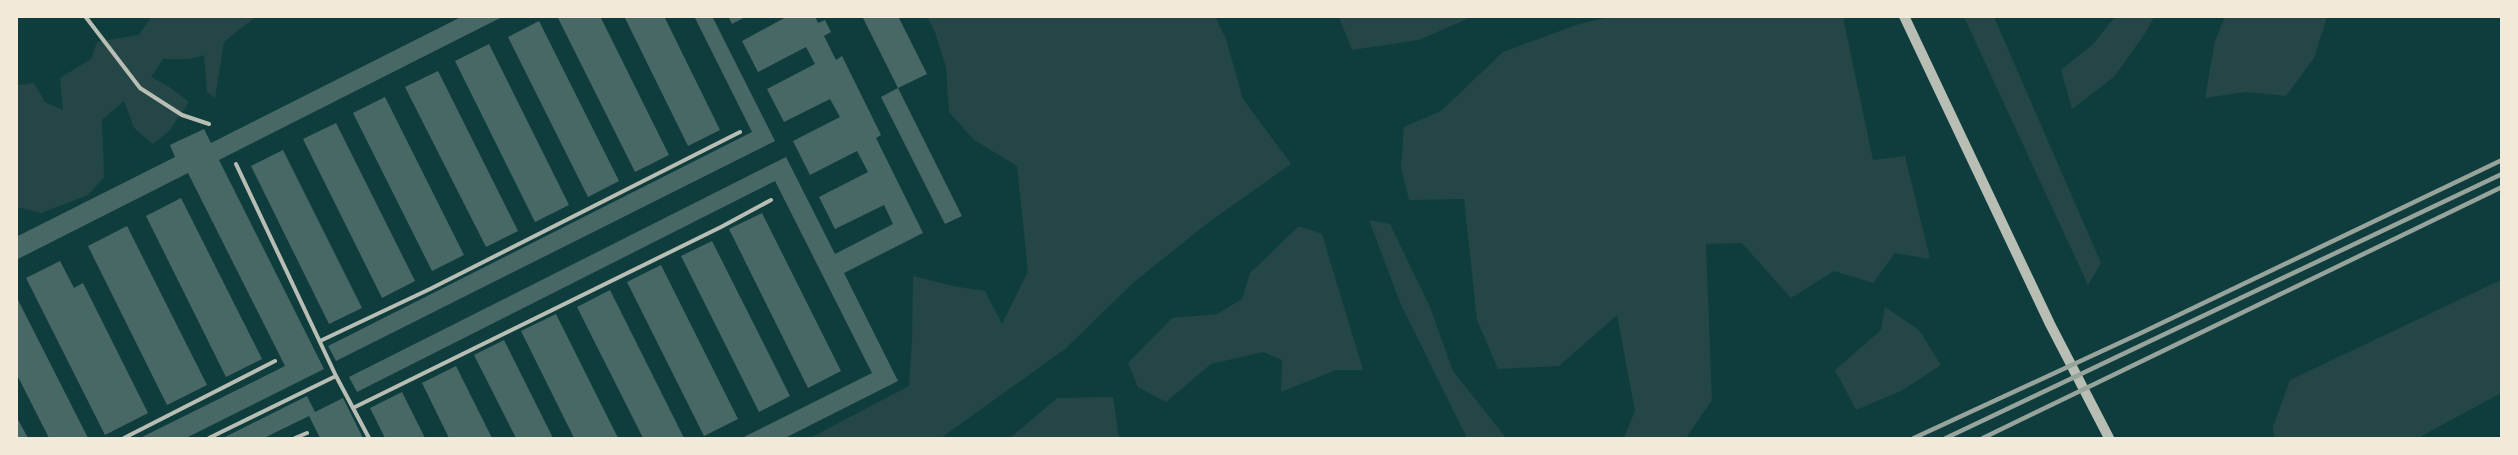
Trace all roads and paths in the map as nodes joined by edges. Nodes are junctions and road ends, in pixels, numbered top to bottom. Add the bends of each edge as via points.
1 (85, 16) edge
2 (1904, 16) edge
3 (209, 124) dead end
4 (740, 132) dead end
5 (236, 164) dead end
6 (771, 200) dead end
7 (320, 341) junction
8 (275, 361) dead end
9 (336, 376) junction
10 (353, 408) junction
11 (307, 433) dead end
12 (124, 438) edge
13 (209, 438) edge
14 (295, 438) edge
15 (369, 438) edge
16 (2109, 438) edge

1 - 3 lane via 140,88 182,115
2 - 16 street via 2050,324
4 - 7 lane
5 - 7 lane
6 - 10 lane
7 - 9 lane
8 - 12 lane
9 - 10 lane
9 - 13 lane
10 - 15 lane
11 - 14 lane

